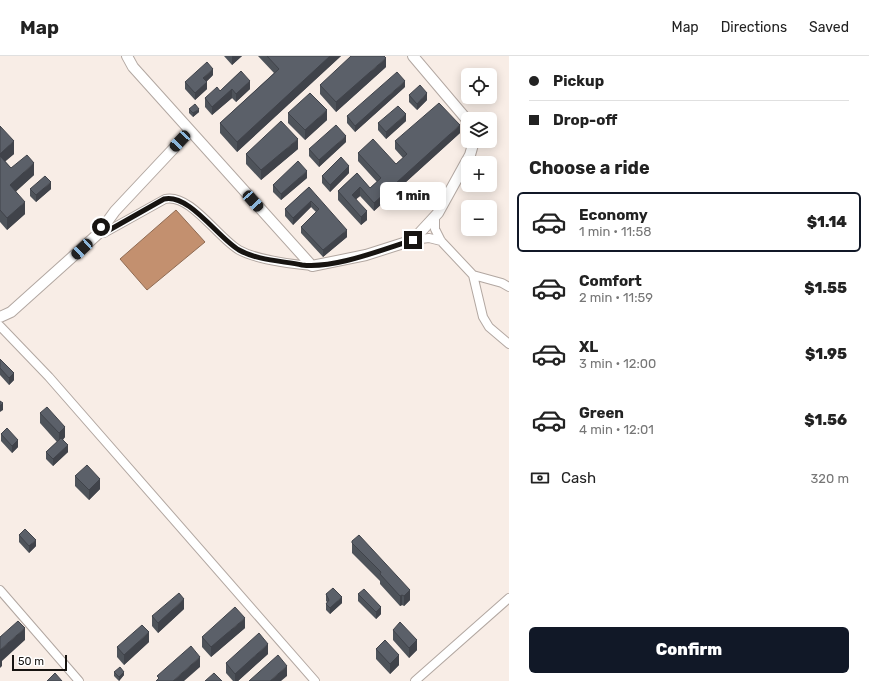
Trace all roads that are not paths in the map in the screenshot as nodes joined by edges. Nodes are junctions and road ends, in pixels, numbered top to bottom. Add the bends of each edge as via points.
1 (127, 56) edge
2 (413, 56) edge
3 (461, 113) edge
4 (190, 131) junction
5 (471, 148) edge
6 (435, 216) junction
7 (98, 233) junction
8 (413, 240) junction
9 (441, 241) junction
10 (312, 266) junction
11 (473, 275) junction
12 (509, 287) edge
13 (0, 317) edge
14 (0, 326) edge
15 (509, 344) edge
16 (0, 590) edge
17 (509, 598) edge
18 (80, 681) edge
19 (315, 681) edge
20 (415, 681) edge

1 - 4 street via 133,67
2 - 3 street
4 - 7 street via 115,211
4 - 10 street
5 - 6 street
6 - 8 street
6 - 9 street via 435,230
7 - 10 street via 104,233 164,199 173,198 187,205 240,250 262,257
7 - 13 street via 11,312
8 - 9 street via 429,238
8 - 10 street via 366,255
9 - 11 street
11 - 12 street
11 - 15 street via 483,316 489,327
14 - 19 street via 49,377
16 - 18 street
17 - 20 street

